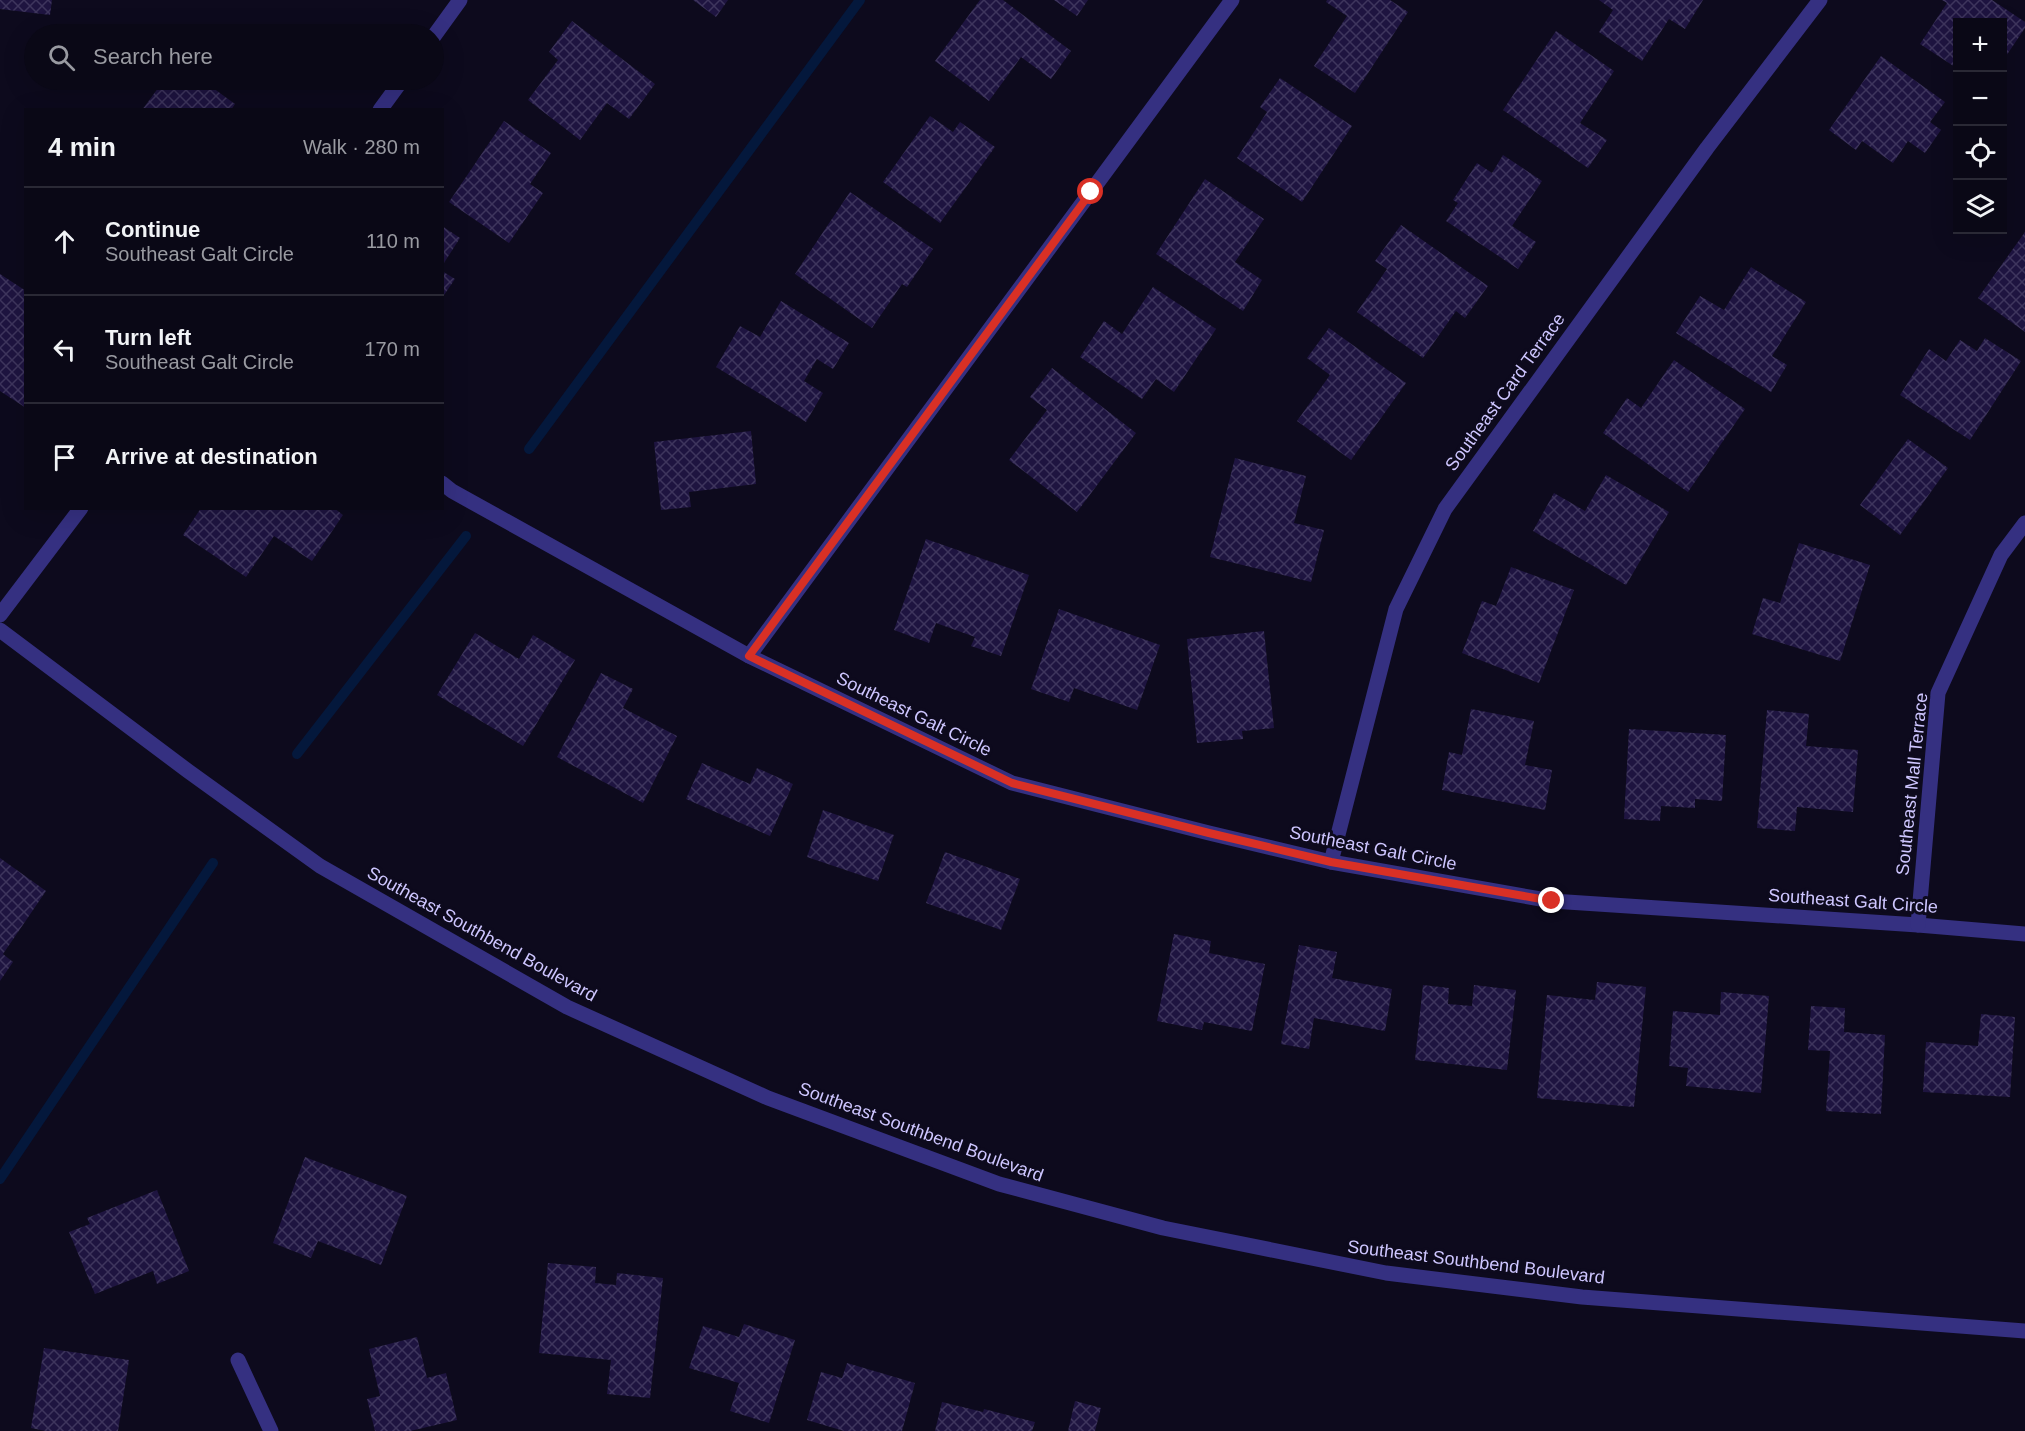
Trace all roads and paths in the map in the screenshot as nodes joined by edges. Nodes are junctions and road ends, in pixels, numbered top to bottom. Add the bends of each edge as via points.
1 (460, 0) edge
2 (1232, 0) edge
3 (1820, 0) edge
4 (443, 24) edge
5 (395, 90) edge
6 (381, 108) edge
7 (444, 485) edge
8 (79, 510) edge
9 (2025, 523) edge
10 (0, 615) edge
11 (0, 630) edge
12 (749, 656) junction
13 (1331, 862) junction
14 (1918, 925) junction
15 (2025, 934) edge
16 (2025, 1331) edge
17 (238, 1360) dead end
18 (272, 1431) edge

1 - 4 street
2 - 12 street
3 - 13 street, Southeast Card Terrace via 1707,148 1445,508 1396,609
5 - 6 street
7 - 12 street, Southeast Galt Circle
8 - 10 street
9 - 14 street, Southeast Mall Terrace via 2001,555 1938,693
11 - 16 street, Southeast Southbend Boulevard via 320,866 511,976 567,1007 768,1098 999,1184 1163,1228 1386,1274 1582,1297
12 - 13 street, Southeast Galt Circle via 1012,783
13 - 14 street, Southeast Galt Circle via 1552,901
14 - 15 street, Southeast Galt Circle
17 - 18 street

